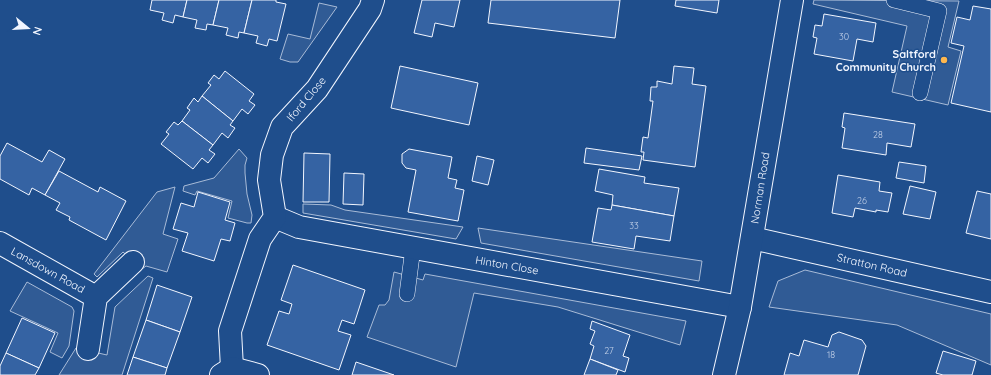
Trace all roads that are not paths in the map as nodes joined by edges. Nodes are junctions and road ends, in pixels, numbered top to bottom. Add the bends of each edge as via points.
1 (373, 0) edge
2 (792, 0) edge
3 (894, 0) edge
4 (920, 94) dead end
5 (275, 217) junction
6 (752, 238) junction
7 (0, 243) edge
8 (413, 248) junction
9 (133, 262) dead end
10 (991, 292) edge
11 (407, 294) dead end
12 (96, 297) junction
13 (740, 307) junction
14 (88, 349) dead end
15 (227, 371) edge
16 (258, 375) edge
17 (724, 375) edge

1 - 5 street, Iford Close via 370,9 317,89 282,127 272,154 269,180
2 - 6 street, Norman Road
3 - 4 lane via 939,11
5 - 8 street, Hinton Close via 299,227
5 - 15 street via 260,239 230,331
6 - 10 street, Stratton Road
6 - 13 street, Norman Road
7 - 12 street, Lansdown Road
8 - 11 lane
8 - 13 street, Hinton Close
9 - 12 street, Lansdown Road
12 - 14 street, Lansdown Road
13 - 17 street, Norman Road
15 - 16 street

